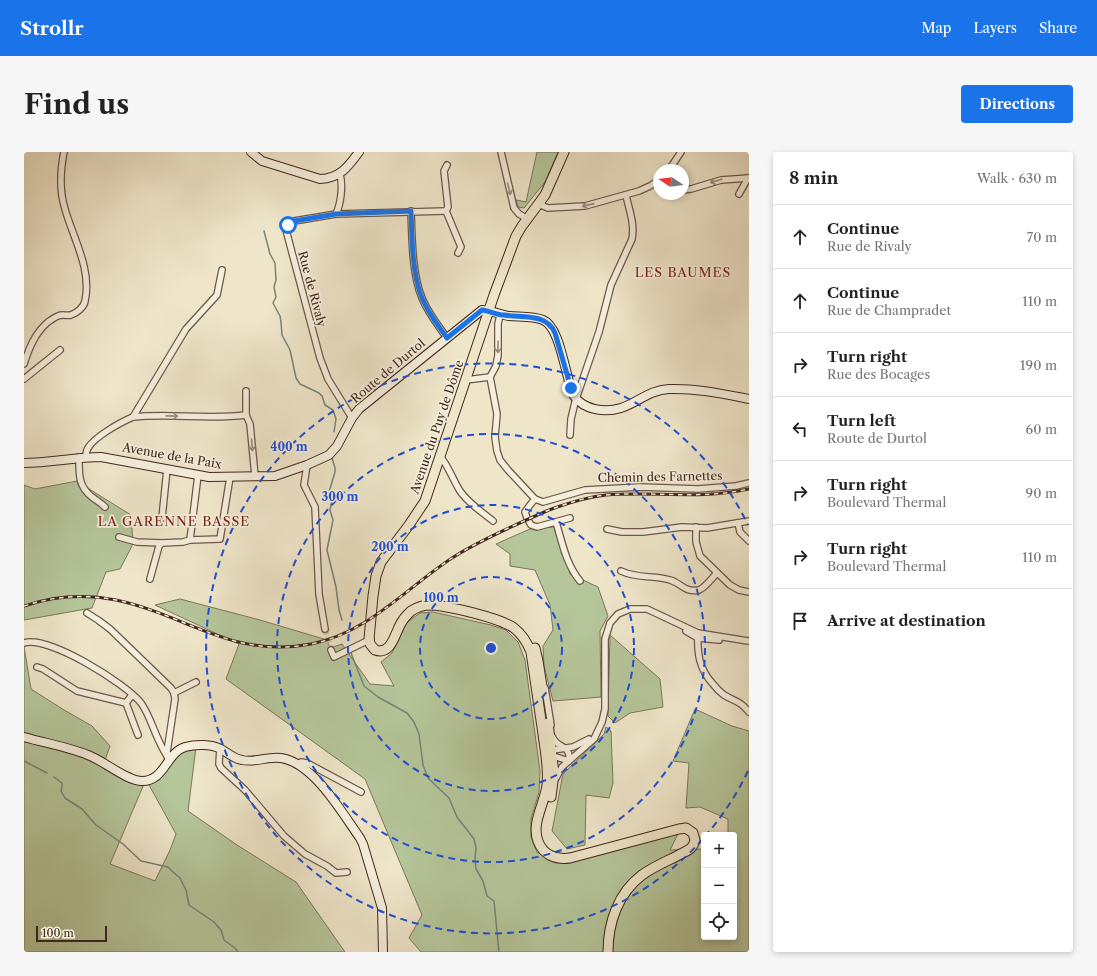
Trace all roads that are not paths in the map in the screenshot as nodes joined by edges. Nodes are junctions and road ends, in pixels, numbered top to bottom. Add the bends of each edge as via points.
1 (64, 152) edge
2 (251, 152) edge
3 (359, 152) edge
4 (501, 152) edge
5 (564, 152) edge
6 (681, 152) edge
7 (673, 164) edge
8 (447, 165) dead end
9 (340, 174) junction
10 (749, 178) edge
11 (550, 184) junction
12 (653, 184) edge
13 (689, 189) edge
14 (739, 194) dead end
15 (626, 195) junction
16 (541, 202) junction
17 (411, 211) junction
18 (446, 212) junction
19 (336, 214) junction
20 (525, 221) junction
21 (458, 253) dead end
22 (222, 270) dead end
23 (489, 312) junction
24 (500, 315) junction
25 (447, 338) junction
26 (60, 350) dead end
27 (24, 364) edge
28 (490, 377) junction
29 (24, 379) edge
30 (466, 380) junction
31 (246, 391) dead end
32 (576, 399) junction
33 (749, 399) edge
34 (246, 415) junction
35 (133, 417) junction
36 (352, 418) junction
37 (570, 435) dead end
38 (334, 450) joint
39 (440, 456) junction
40 (82, 457) junction
41 (24, 463) edge
42 (307, 465) junction
43 (167, 469) junction
44 (198, 475) junction
45 (255, 476) junction
46 (230, 477) junction
47 (749, 483) edge
48 (535, 499) junction
49 (105, 506) dead end
50 (162, 518) dead end
51 (570, 518) dead end
52 (493, 520) dead end
53 (749, 521) edge
54 (556, 522) junction
55 (738, 523) junction
56 (696, 527) junction
57 (607, 529) dead end
58 (119, 537) dead end
59 (190, 540) junction
60 (749, 541) edge
61 (162, 543) junction
62 (621, 571) dead end
63 (717, 573) junction
64 (150, 579) dead end
65 (580, 581) dead end
66 (749, 592) edge
67 (87, 613) dead end
68 (325, 629) tunnel mouth
69 (698, 635) junction
70 (370, 636) junction
71 (749, 641) edge
72 (24, 643) edge
73 (331, 650) dead end
74 (538, 661) junction
75 (37, 667) dead end
76 (196, 682) dead end
77 (537, 691) junction
78 (174, 693) junction
79 (132, 695) junction
80 (126, 703) junction
81 (749, 712) edge
82 (597, 733) junction
83 (138, 735) dead end
84 (24, 737) edge
85 (220, 748) junction
86 (568, 749) junction
87 (552, 753) junction
88 (169, 760) junction
89 (569, 761) junction
90 (299, 764) junction
91 (548, 768) junction
92 (553, 789) junction
93 (360, 792) dead end
94 (696, 834) junction
95 (604, 846) junction
96 (347, 872) dead end
97 (382, 952) edge
98 (608, 952) edge
99 (612, 952) edge

1 - 27 street via 60,184 64,208 83,265 87,287 85,303 71,315 59,316 48,322 33,339
2 - 9 main road via 262,161 314,178
3 - 9 main road
4 -> 20 street via 512,204
5 - 11 main road, Avenue du Puy de Dôme
6 - 7 street
8 - 18 street via 444,171 448,207
9 - 19 street via 342,183
10 -> 13 street via 721,180
10 - 14 street
11 - 16 main road, Avenue du Puy de Dôme
11 - 20 main road, Avenue du Puy de Dôme
12 - 15 street
15 -> 16 street via 585,206 548,208
15 - 32 street via 634,232 611,285 599,332
16 - 20 main road, Avenue du Puy de Dôme
17 - 18 street
17 - 19 street
17 - 25 street via 414,266 421,297
18 - 21 street via 461,247
19 - 36 street, Rue de Rivaly via 294,221 286,230 320,358 328,379
20 - 23 main road, Avenue du Puy de Dôme via 516,236
22 - 35 street via 217,295 186,330
23 - 24 main road
23 - 25 main road, Route de Durtol via 482,310
23 - 30 main road, Avenue du Puy de Dôme
24 -> 28 street via 498,355
24 - 32 main road via 535,318 550,324
25 - 36 main road, Route de Durtol via 359,409
26 - 29 street
28 - 30 street
28 - 48 street via 496,414 495,437 500,460
30 - 39 main road, Avenue du Puy de Dôme
31 - 34 street
32 - 33 main road via 589,408 604,410 622,408 650,393 664,390 692,389
32 - 37 street
35 -> 34 street
34 -> 45 street via 250,424
35 - 40 street via 121,422 92,443
36 - 38 main road, Route de Durtol
38 - 42 main road, Avenue de la Paix
39 - 52 street via 461,493
39 - 70 main road, Avenue du Puy de Dôme via 425,501 381,562 376,576
40 - 41 main road, Avenue de la Paix
40 - 43 main road, Avenue de la Paix via 111,458
40 - 49 street via 80,483 84,490
42 - 45 main road, Avenue de la Paix via 275,476
42 - 68 street via 304,485 315,507 319,594
43 - 44 main road, Avenue de la Paix
43 - 50 street
44 - 46 main road, Avenue de la Paix
44 - 59 street
45 - 46 main road, Avenue de la Paix
46 - 59 street via 220,539
47 - 48 street, Chemin des Farnettes via 698,489 640,487 585,490 542,502
48 - 54 street via 525,512 531,525 537,527
51 - 54 street
53 - 55 street
54 - 65 street via 572,571
55 - 56 street via 707,528
55 - 60 street via 740,532
56 - 57 street via 636,532
56 - 63 street via 699,554
58 - 61 street via 137,542
59 - 61 street
61 - 64 street
62 - 63 street via 632,576 669,580 684,589 696,590 701,589
63 - 66 street via 734,588
67 - 78 street via 110,629 168,684
69 - 71 street via 726,641
69 - 81 street via 699,659 706,675 722,693 739,701
69 - 82 street via 676,626 651,610 620,612 610,623 606,634 604,717
70 - 73 street via 334,656
70 - 74 main road via 376,648 386,648 400,618 410,607 424,602 438,603 497,616 515,623 531,640
70 - 77 main road via 370,644 375,650 387,650 402,620 411,611 423,606 440,606 496,619 514,628 527,642
72 - 79 street via 38,642 63,651 107,674
74 - 86 street via 553,738 559,745
74 - 87 main road
75 - 80 street via 77,691
76 - 78 street
77 - 87 street
77 - 91 main road
78 - 88 street via 167,752
79 - 80 street
79 - 88 street via 144,708
80 - 83 street
82 - 86 street
82 - 89 street via 594,739
84 - 88 main road via 88,755 139,781 156,776
85 - 88 main road via 203,745 186,747 175,752
85 - 90 main road via 242,760 275,758 292,760
85 - 96 street via 221,768 245,790 284,836 305,854 336,873
86 - 87 street
86 - 89 street
87 - 89 street
87 - 91 street
87 - 92 main road
89 - 92 street via 560,770
90 - 93 street via 306,763
90 - 97 main road via 334,801 363,844 382,908
91 - 95 main road via 546,790 536,827 542,849 553,857 562,859
92 - 95 main road via 541,826 543,839 548,848 566,854
94 - 95 main road via 692,825 680,823
94 - 98 main road via 691,848 651,869 625,892 612,919
94 - 99 main road via 700,843 693,852 647,876 628,894 617,918 612,938

